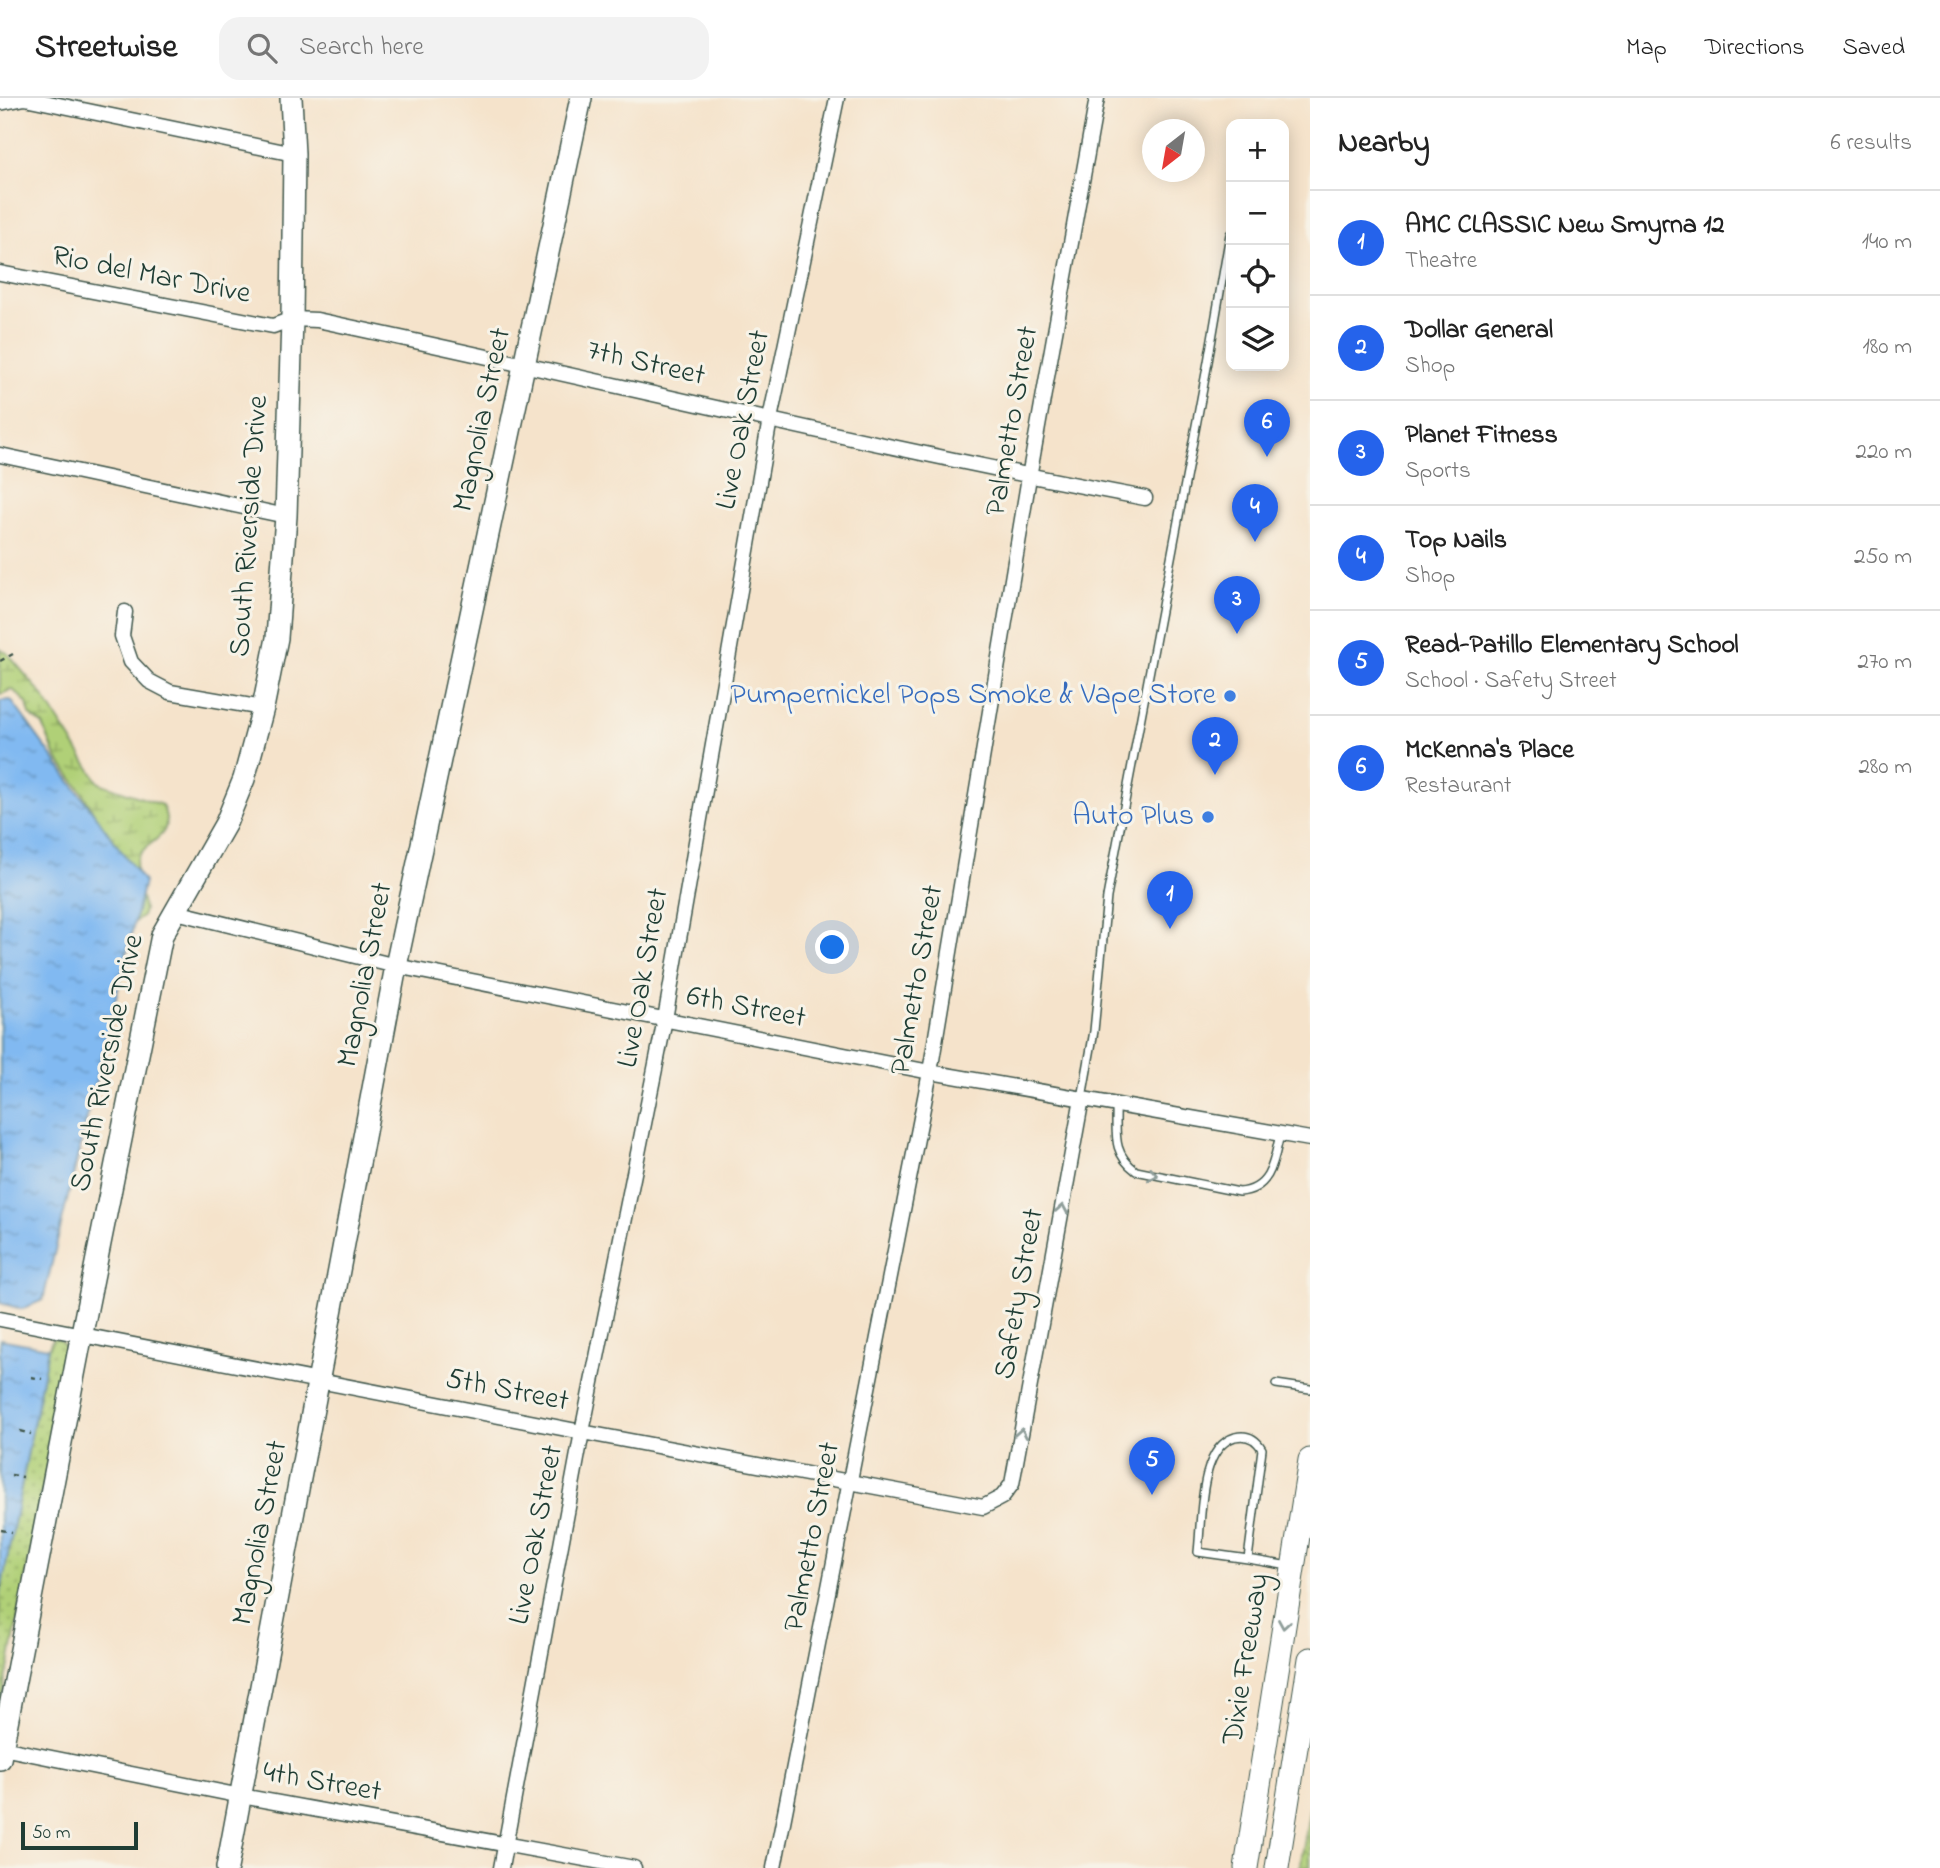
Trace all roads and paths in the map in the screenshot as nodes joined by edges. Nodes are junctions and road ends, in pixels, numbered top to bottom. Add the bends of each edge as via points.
1 (291, 98) edge
2 (581, 98) edge
3 (837, 98) edge
4 (1097, 98) edge
5 (0, 103) edge
6 (294, 154) junction
7 (1228, 245) edge
8 (0, 273) edge
9 (292, 319) junction
10 (526, 364) junction
11 (770, 419) junction
12 (0, 455) edge
13 (1029, 477) junction
14 (1145, 499) dead end
15 (286, 516) junction
16 (125, 612) dead end
17 (13, 654) dead end
18 (0, 661) edge
19 (263, 708) junction
20 (176, 912) junction
21 (396, 966) junction
22 (665, 1019) junction
23 (930, 1072) junction
24 (1082, 1098) junction
25 (1116, 1104) junction
26 (1280, 1133) junction
27 (1310, 1139) edge
28 (0, 1319) edge
29 (82, 1333) junction
30 (31, 1377) dead end
31 (42, 1379) dead end
32 (320, 1380) junction
33 (1276, 1384) dead end
34 (1310, 1389) edge
35 (20, 1432) dead end
36 (582, 1432) junction
37 (32, 1434) dead end
38 (1310, 1460) edge
39 (10, 1475) dead end
40 (23, 1477) dead end
41 (850, 1483) junction
42 (1002, 1497) joint
43 (1, 1530) edge
44 (12, 1532) dead end
45 (1248, 1559) junction
46 (1298, 1573) edge
47 (1310, 1659) edge
48 (1, 1754) edge
49 (241, 1796) junction
50 (506, 1843) junction
51 (227, 1868) edge
52 (501, 1868) edge
53 (634, 1868) edge
54 (774, 1868) edge
55 (1246, 1868) edge
56 (1277, 1868) edge

1 - 6 street, South Riverside Drive
2 - 10 street, Magnolia Street
3 - 11 street, Live Oak Street
4 - 13 street, Palmetto Street
5 - 6 street via 25,98
6 - 9 street, South Riverside Drive
7 - 24 lane via 1107,897 1094,1031
8 - 9 street, Rio del Mar Drive via 273,326
9 - 10 street, 7th Street via 317,320
9 - 15 street, South Riverside Drive
10 - 11 street, 7th Street
10 - 21 street, Magnolia Street
11 - 13 street, 7th Street
11 - 22 street, Live Oak Street
12 - 15 street
13 - 14 street, 7th Street
13 - 23 street, Palmetto Street
15 - 19 street, South Riverside Drive via 277,638
16 - 19 street via 122,636 131,662 149,681 170,692
17 - 18 path
19 - 20 street, South Riverside Drive via 244,779 226,823
20 - 21 street, 6th Street
20 - 29 street, South Riverside Drive via 162,935 157,956
21 - 22 street, 6th Street
21 - 32 street, Magnolia Street
22 - 23 street, 6th Street
22 - 36 street, Live Oak Street
23 - 24 street, 6th Street
23 - 41 street, Palmetto Street
24 - 25 street, 6th Street
42 -> 24 street, Safety Street via 1012,1484
25 - 26 street, 6th Street
25 -> 26 lane via 1117,1146 1123,1162 1136,1171 1238,1192 1260,1185 1273,1166
26 - 27 street, 6th Street
28 - 29 street, 5th Street
29 - 32 street, 5th Street
29 - 48 street, South Riverside Drive
30 - 31 path
32 - 36 street, 5th Street
32 - 49 street, Magnolia Street
33 - 34 lane
35 - 37 path
36 - 41 street, 5th Street
36 - 50 street, Live Oak Street
38 - 46 main road, Dixie Freeway
39 - 40 path
41 - 42 street, 5th Street via 984,1507
41 - 54 street, Palmetto Street
43 - 44 path
45 - 45 lane via 1262,1449 1242,1436 1217,1448 1208,1466 1198,1552
45 - 46 lane
46 -> 55 main road, Dixie Freeway
47 - 56 main road, Dixie Freeway
48 - 49 street, 4th Street
49 - 50 street, 4th Street
49 - 51 street, Magnolia Street
50 - 52 street, Live Oak Street
50 - 53 street, 4th Street

